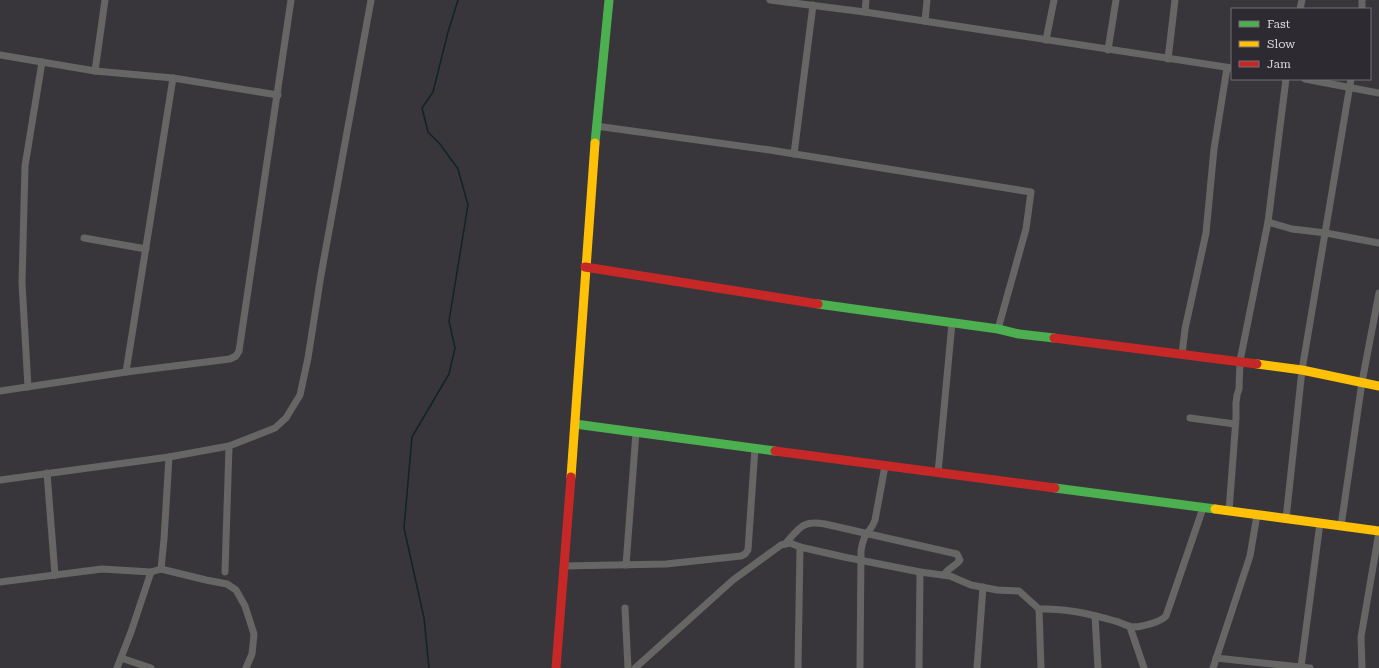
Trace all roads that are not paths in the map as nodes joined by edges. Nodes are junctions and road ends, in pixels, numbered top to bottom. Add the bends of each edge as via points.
1 (105, 0) edge
2 (291, 0) edge
3 (371, 0) edge
4 (609, 0) edge
5 (770, 0) edge
6 (866, 0) edge
7 (927, 0) edge
8 (1054, 0) edge
9 (1116, 0) edge
10 (1175, 0) edge
11 (805, 2) edge
12 (813, 6) junction
13 (865, 12) junction
14 (925, 21) junction
15 (1046, 40) junction
16 (1108, 50) junction
17 (0, 55) edge
18 (1168, 59) junction
19 (42, 62) junction
20 (1230, 68) edge
21 (95, 71) junction
22 (173, 78) junction
23 (1286, 80) edge
24 (1310, 80) edge
25 (1351, 80) edge
26 (1349, 88) junction
27 (1379, 93) edge
28 (278, 95) junction
29 (596, 126) junction
30 (794, 154) junction
31 (1268, 222) junction
32 (1326, 233) junction
33 (84, 238) dead end
34 (1379, 243) edge
35 (146, 249) junction
36 (585, 267) junction
37 (1379, 293) edge
38 (952, 323) junction
39 (998, 329) junction
40 (1182, 354) junction
41 (1240, 361) junction
42 (1302, 370) junction
43 (126, 372) junction
44 (1362, 382) junction
45 (1379, 386) edge
46 (28, 387) junction
47 (0, 391) edge
48 (1190, 418) dead end
49 (575, 424) junction
50 (1235, 424) junction
51 (636, 432) junction
52 (229, 446) junction
53 (755, 448) junction
54 (169, 457) junction
55 (885, 466) junction
56 (47, 473) junction
57 (938, 473) junction
58 (0, 480) edge
59 (1203, 508) junction
60 (1229, 512) junction
61 (1257, 515) junction
62 (1286, 519) junction
63 (1320, 524) junction
64 (1341, 526) junction
65 (867, 532) junction
66 (1379, 532) edge
67 (786, 543) junction
68 (800, 547) junction
69 (861, 560) junction
70 (626, 565) junction
71 (564, 566) junction
72 (161, 569) junction
73 (151, 572) junction
74 (225, 572) dead end
75 (920, 572) junction
76 (56, 575) junction
77 (944, 575) junction
78 (0, 582) edge
79 (983, 587) junction
80 (625, 608) dead end
81 (1039, 609) junction
82 (1095, 616) junction
83 (1130, 627) junction
84 (120, 658) junction
85 (1216, 658) junction
86 (1300, 667) edge
87 (117, 668) edge
88 (151, 668) edge
89 (246, 668) edge
90 (556, 668) edge
91 (628, 668) edge
92 (635, 668) edge
93 (798, 668) edge
94 (860, 668) edge
95 (919, 668) edge
96 (977, 668) edge
97 (1041, 668) edge
98 (1098, 668) edge
99 (1144, 668) edge
100 (1213, 668) edge
101 (1310, 668) edge
102 (1362, 668) edge

1 - 21 street
2 - 28 street
3 - 52 street via 300,394 286,418 274,428
4 - 29 street
5 - 11 street
6 - 13 street
7 - 14 street
8 - 15 street
9 - 16 street
10 - 18 street
11 - 12 street
12 - 13 street
12 - 30 street
13 - 14 street
14 - 15 street
15 - 16 street
16 - 18 street
17 - 19 street
18 - 20 street
19 - 21 street
19 - 46 street via 25,166 22,283
20 - 40 street via 1214,149 1206,233
21 - 22 street
22 - 28 street
22 - 35 street
23 - 31 street
24 - 26 street
25 - 26 street
26 - 27 street
26 - 32 street
28 - 43 street via 239,351 236,356 230,358
29 - 30 street
29 - 36 street
30 - 39 street via 1032,192 1026,229
31 - 32 street via 1292,229
31 - 41 street
32 - 34 street
32 - 42 street
33 - 35 street
35 - 43 street
36 - 38 street
36 - 49 street
37 - 44 street
38 - 39 street
38 - 57 street
39 - 40 street via 1019,334
40 - 41 street
41 - 42 street
41 - 50 street via 1240,389 1236,394
42 - 44 street
42 - 62 street
43 - 46 street
44 - 45 street
44 - 64 street
46 - 47 street
48 - 50 street
49 - 51 street
49 - 71 street
50 - 60 street
51 - 53 street
51 - 70 street
52 - 54 street
52 - 74 street
53 - 55 street
53 - 70 street via 746,554 666,564
54 - 56 street
54 - 72 street
55 - 57 street
55 - 65 street via 875,520
56 - 58 street
56 - 76 street
57 - 59 street
59 - 60 street
59 - 83 street via 1166,616 1150,624
60 - 61 street
61 - 62 street
61 - 85 street via 1250,556
62 - 63 street
63 - 64 street
63 - 86 street
64 - 66 street
65 - 67 street via 813,522 798,529
65 - 69 street
65 - 77 street via 954,552 960,560
66 - 102 street via 1361,637
67 - 68 street
67 - 92 street via 733,580
68 - 69 street
68 - 93 street
69 - 75 street
69 - 94 street
70 - 71 street
71 - 90 street
72 - 73 street
72 - 89 street via 227,584 236,590 245,606 254,634 252,654
73 - 76 street via 102,569
73 - 84 street
75 - 77 street
75 - 95 street
76 - 78 street
77 - 79 street
79 - 81 street via 1019,591
79 - 96 street
80 - 91 street
81 - 82 street via 1067,610
81 - 97 street
82 - 83 street
82 - 98 street
83 - 99 street
84 - 87 street
84 - 88 street
85 - 86 street
85 - 100 street
86 - 101 street

